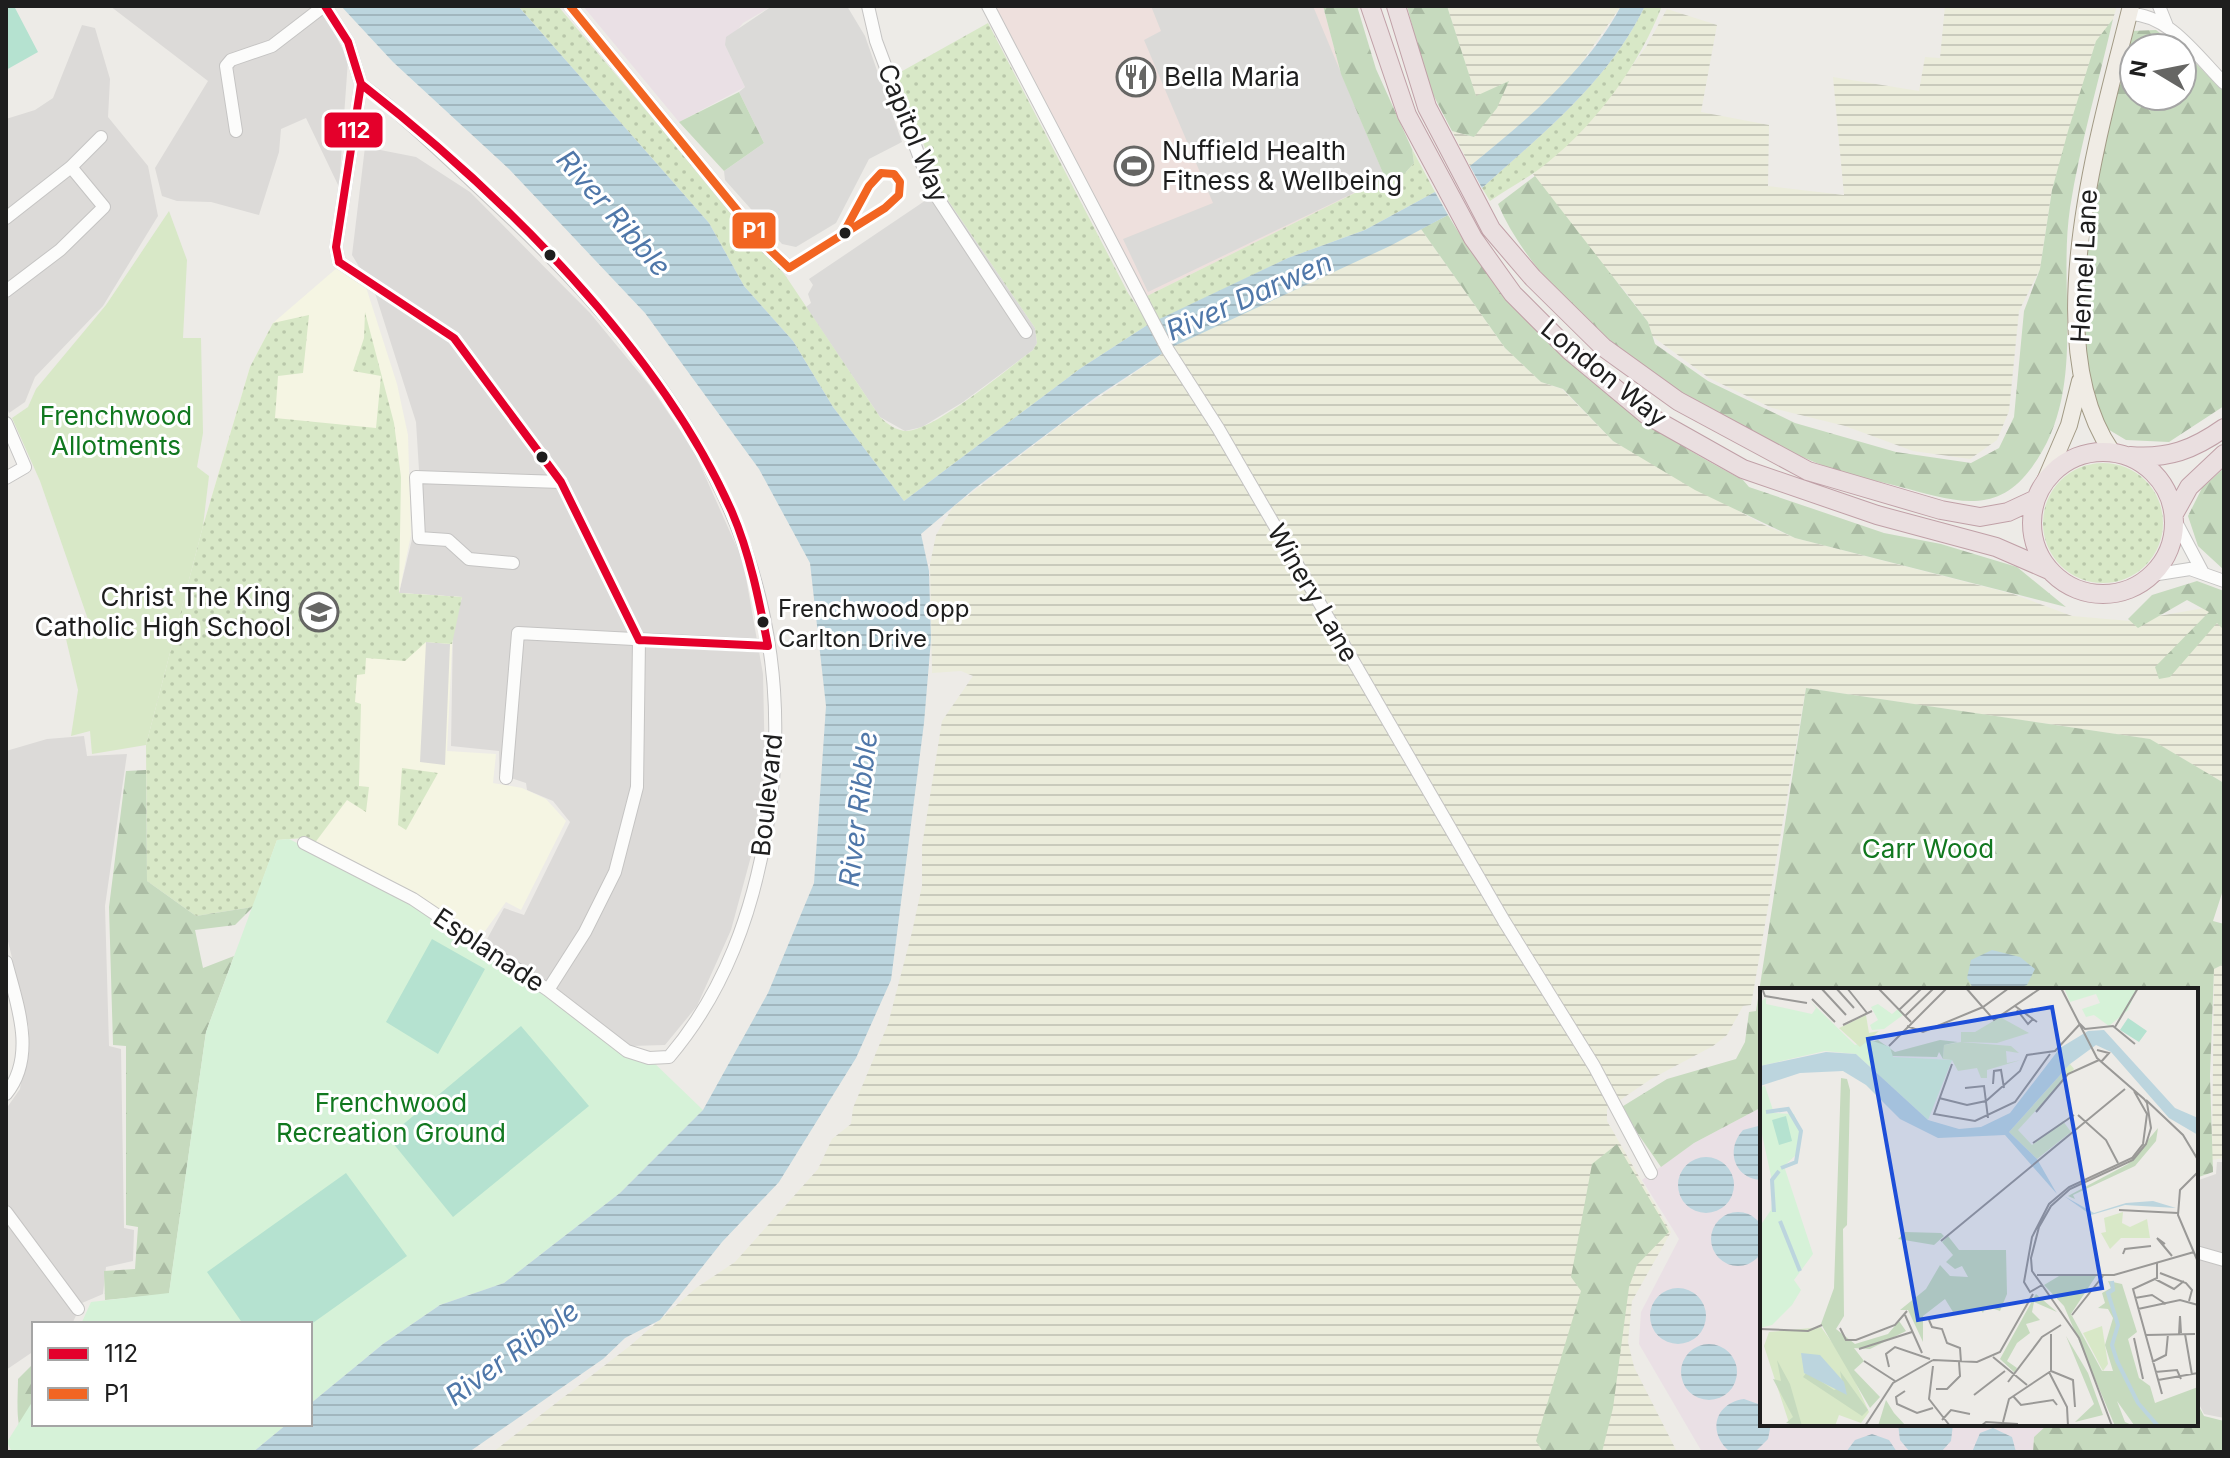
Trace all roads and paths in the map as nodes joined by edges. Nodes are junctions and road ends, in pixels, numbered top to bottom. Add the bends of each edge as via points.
1 (324, 6) edge
2 (570, 6) edge
3 (868, 6) edge
4 (988, 6) edge
5 (1370, 6) edge
6 (1396, 6) edge
7 (2159, 6) edge
8 (2130, 10) edge
9 (2167, 26) junction
10 (2224, 83) edge
11 (361, 84) junction
12 (236, 131) dead end
13 (101, 137) dead end
14 (71, 167) junction
15 (6, 218) edge
16 (789, 268) dead end
17 (6, 291) edge
18 (1026, 332) dead end
19 (2081, 378) junction
20 (6, 423) edge
21 (2224, 428) edge
22 (2120, 454) junction
23 (2224, 454) edge
24 (6, 478) edge
25 (2045, 481) junction
26 (561, 482) junction
27 (2036, 499) junction
28 (2174, 516) junction
29 (513, 563) dead end
30 (2049, 570) junction
31 (2202, 571) junction
32 (2152, 575) junction
33 (2224, 581) edge
34 (639, 640) junction
35 (768, 646) junction
36 (506, 778) dead end
37 (304, 843) dead end
38 (6, 962) edge
39 (548, 990) junction
40 (669, 1057) joint
41 (6, 1094) edge
42 (1651, 1173) dead end
43 (6, 1212) edge
44 (2198, 1253) edge
45 (2224, 1260) edge
46 (78, 1309) dead end

1 - 11 street via 348,42
1 - 12 street via 272,46 226,66
2 - 16 street
3 - 18 street, Capitol Way via 931,188
4 - 42 street, Winery Lane via 1167,348 1594,1066
5 - 30 highway, London Way via 1407,115 1473,238 1513,294 1569,350 1647,415 1743,469 1877,515 1996,547
6 - 27 highway, London Way via 1427,107 1491,229 1603,347 1678,401 1808,471 1980,517
7 - 9 street, Hennel Lane
8 - 9 street, Hennel Lane
8 - 19 main road, Hennel Lane via 2090,169 2081,230
9 - 10 street, Hennel Lane
11 - 26 street via 336,247 339,262 454,338
11 - 35 street, Boulevard via 395,109 530,235 644,360 683,418 738,522
13 - 14 street
14 - 15 street
14 - 17 street via 104,207 60,250
19 - 22 main road, Hennel Lane via 2096,429
19 - 25 main road, Hennel Lane via 2069,425
20 - 24 street via 25,467
21 - 22 highway via 2165,457
22 - 25 highway via 2074,457
22 - 28 highway via 2158,477
23 - 28 highway via 2189,487
25 - 27 highway
26 - 29 street via 416,477 419,538 448,540 469,559
26 - 34 street
27 - 30 highway via 2033,536
28 - 31 street
28 - 32 highway via 2173,539
30 - 32 highway via 2081,591 2100,595 2119,593
31 - 32 street
31 - 33 street
34 - 35 street
34 - 36 street via 518,633
34 - 39 street via 637,787 615,872
35 - 40 street, Boulevard via 776,750 761,866 720,982
37 - 39 street, Esplanade via 413,899
38 - 41 street via 22,1025 21,1060
39 - 40 street, Esplanade via 627,1051
43 - 46 street
44 - 45 street

